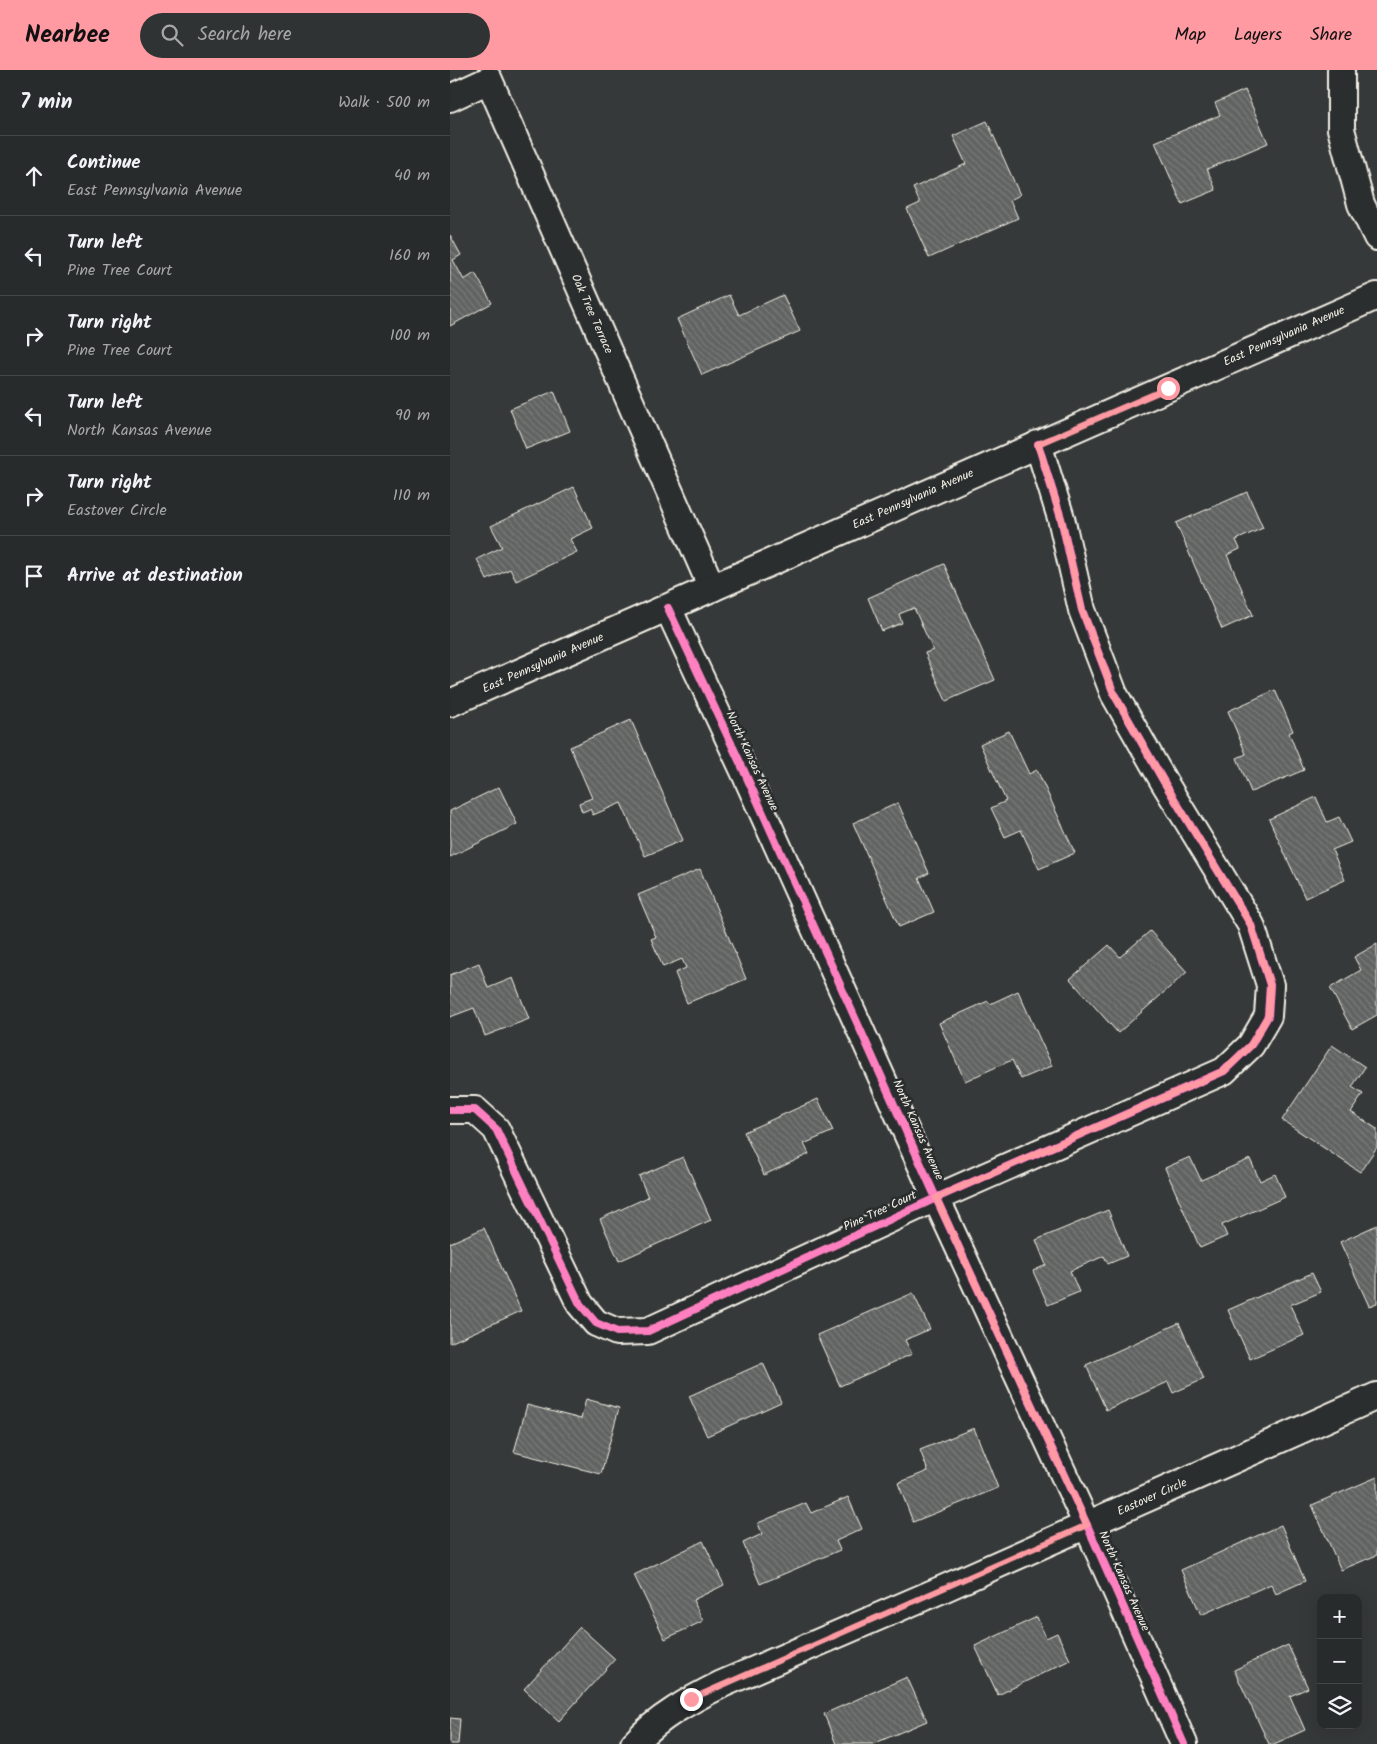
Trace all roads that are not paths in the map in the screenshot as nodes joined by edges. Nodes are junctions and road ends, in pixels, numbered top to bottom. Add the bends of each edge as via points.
1 (1342, 70) edge
2 (450, 98) edge
3 (1377, 237) edge
4 (1377, 296) edge
5 (1038, 444) junction
6 (712, 588) junction
7 (668, 608) junction
8 (450, 703) edge
9 (450, 1110) edge
10 (936, 1198) junction
11 (1377, 1396) edge
12 (1087, 1525) junction
13 (634, 1744) edge
14 (1184, 1744) edge

1 - 3 street via 1341,129 1361,204
2 - 6 street, Oak Tree Terrace via 489,80
4 - 5 street, East Pennsylvania Avenue
5 - 6 street, East Pennsylvania Avenue
5 - 10 street, Pine Tree Court via 1061,518 1082,610 1114,694 1251,925 1270,985 1268,1016 1251,1045 1224,1071
6 - 7 street, East Pennsylvania Avenue
7 - 8 street, East Pennsylvania Avenue
7 - 10 street, North Kansas Avenue
9 - 10 street, Pine Tree Court via 476,1110 496,1129 580,1304 596,1323 617,1332 648,1331
10 - 12 street, North Kansas Avenue
11 - 12 street, Eastover Circle
12 - 13 street, Eastover Circle via 699,1695 647,1729
12 - 14 street, North Kansas Avenue

